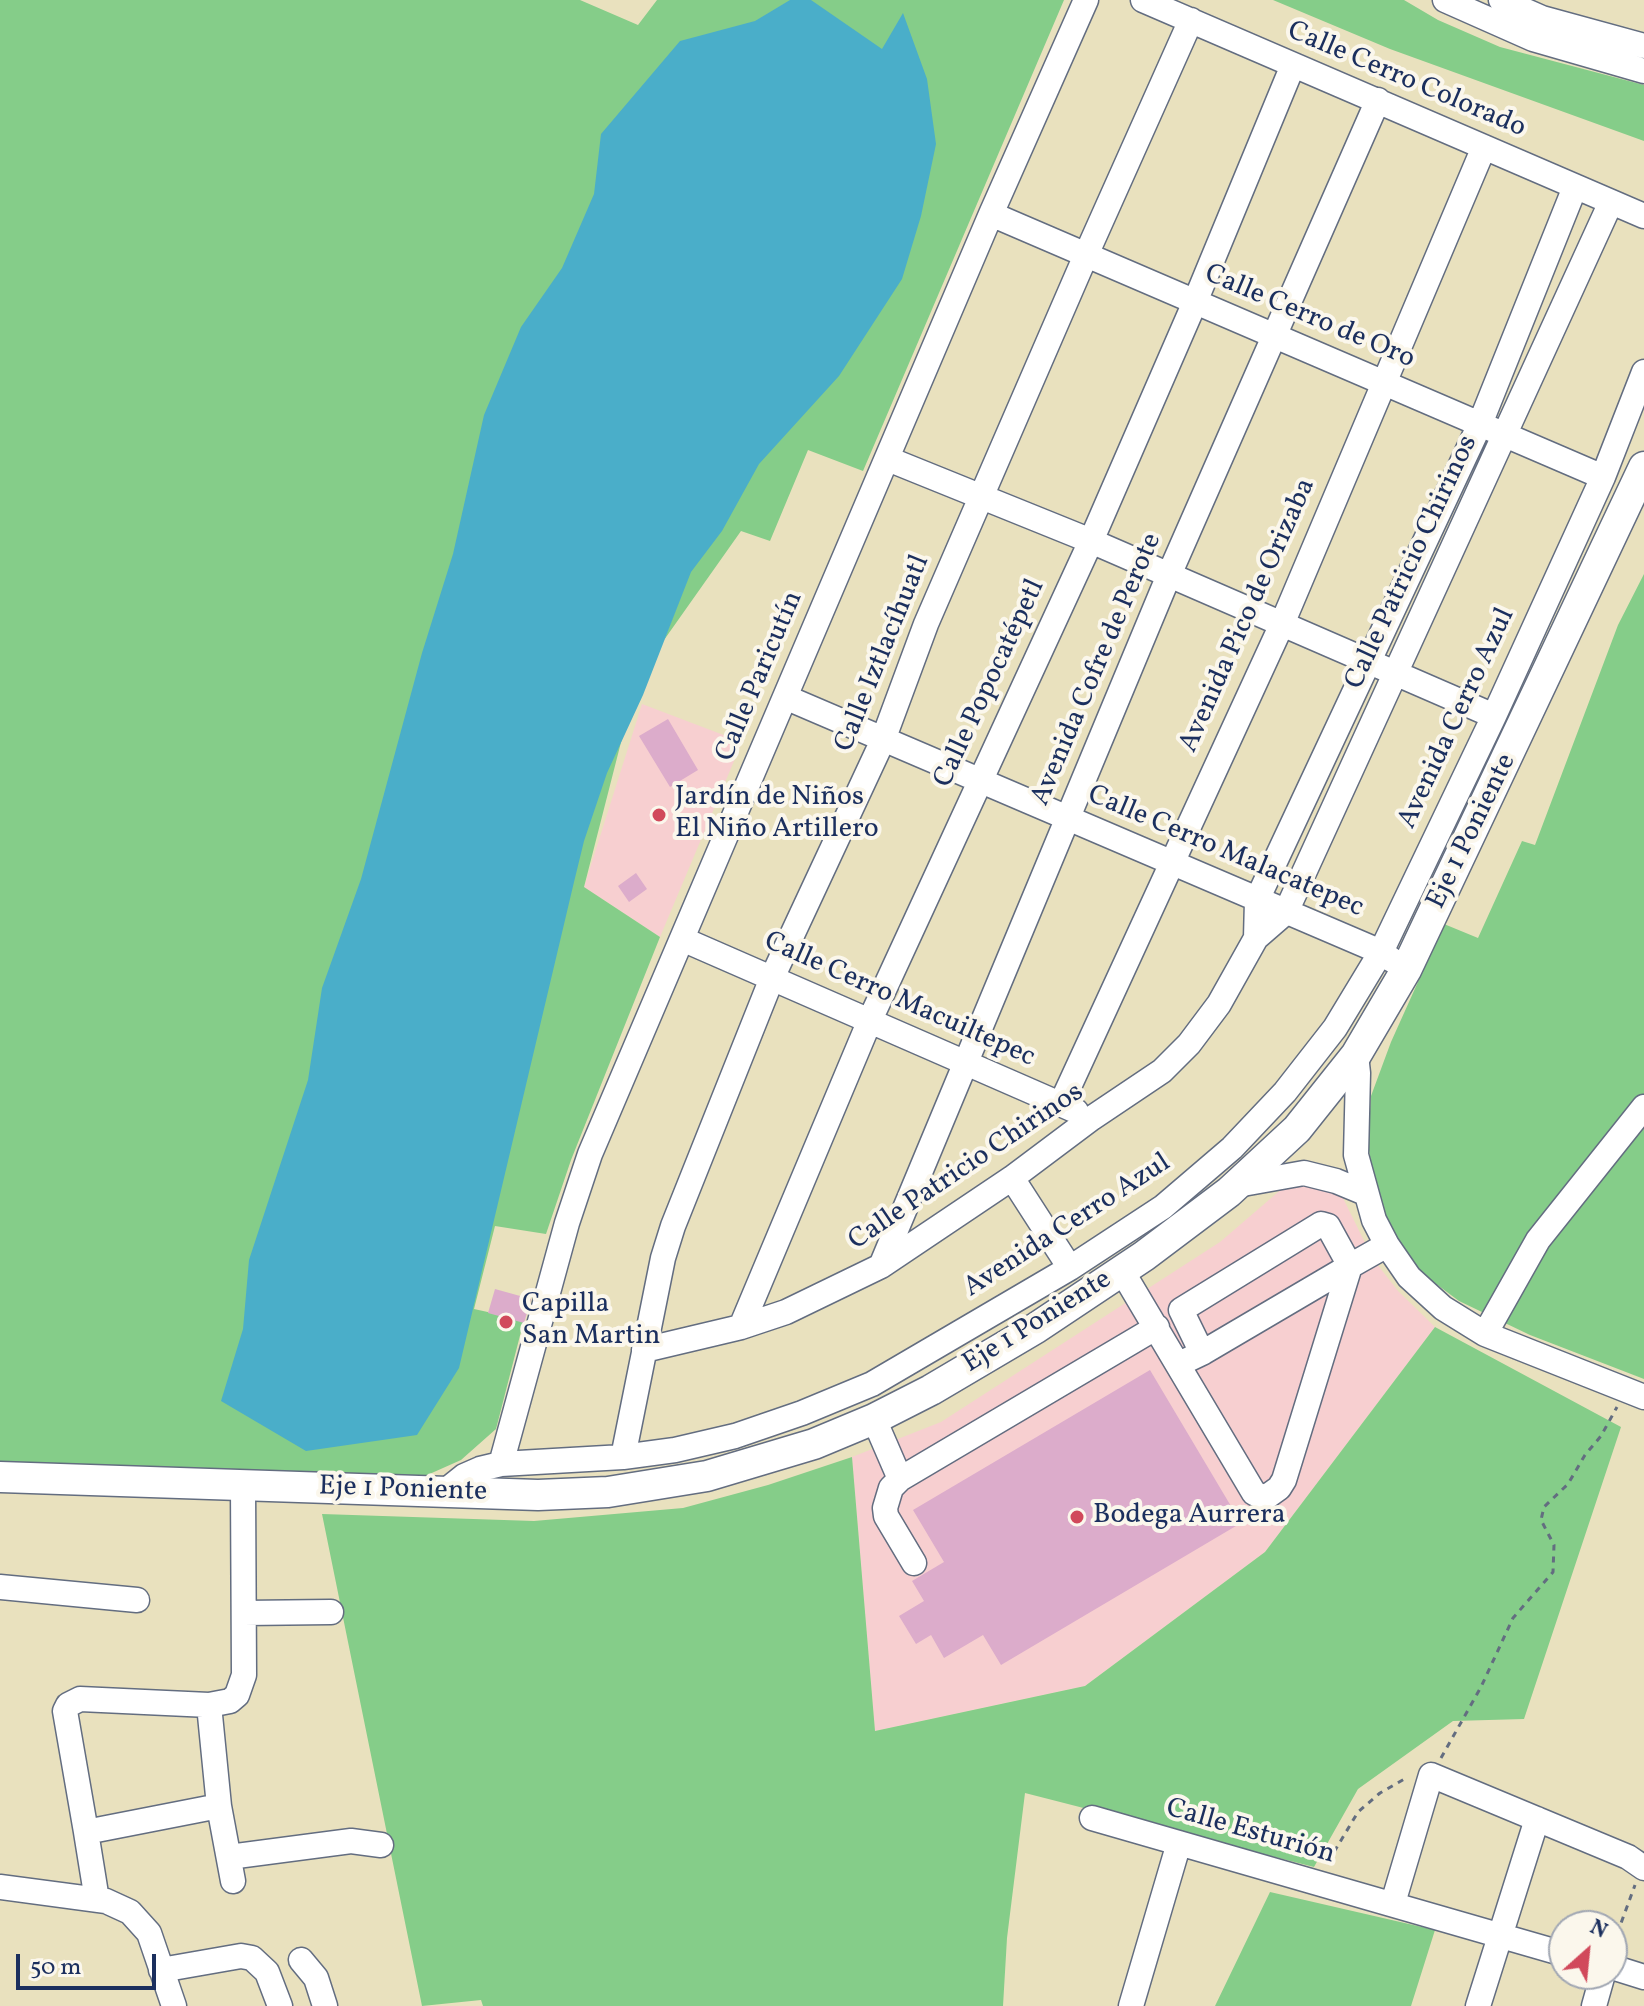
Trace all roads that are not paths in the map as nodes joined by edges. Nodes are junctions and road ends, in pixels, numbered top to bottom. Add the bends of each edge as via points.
1 (1086, 0) edge
2 (1143, 0) edge
3 (1445, 0) edge
4 (1501, 0) edge
5 (1191, 20) junction
6 (1644, 46) edge
7 (1293, 65) junction
8 (1644, 71) edge
9 (1378, 100) junction
10 (1484, 147) junction
11 (1575, 187) junction
12 (1611, 202) junction
13 (991, 214) junction
14 (1644, 216) edge
15 (1086, 255) junction
16 (1195, 302) junction
17 (1275, 336) junction
18 (1644, 372) edge
19 (1382, 382) junction
20 (1480, 424) junction
21 (1505, 435) junction
22 (888, 459) junction
23 (1644, 467) edge
24 (1603, 477) junction
25 (982, 497) junction
26 (1428, 536) junction
27 (1091, 541) junction
28 (1454, 547) junction
29 (1169, 575) junction
30 (1282, 624) junction
31 (1370, 662) junction
32 (1396, 673) junction
33 (785, 697) junction
34 (1494, 716) junction
35 (883, 740) junction
36 (979, 781) junction
37 (1068, 819) junction
38 (1171, 863) junction
39 (1257, 900) junction
40 (1286, 912) junction
41 (1256, 938) junction
42 (682, 939) junction
43 (1381, 952) junction
44 (1412, 973) junction
45 (772, 978) junction
46 (870, 1020) junction
47 (1356, 1055) junction
48 (965, 1062) junction
49 (1061, 1104) junction
50 (1644, 1107) edge
51 (1092, 1118) junction
52 (1012, 1178) junction
53 (1237, 1185) junction
54 (1365, 1193) junction
55 (1387, 1245) junction
56 (881, 1266) junction
57 (1350, 1266) junction
58 (1070, 1268) junction
59 (1122, 1271) junction
60 (741, 1327) junction
61 (1157, 1327) junction
62 (1485, 1334) junction
63 (644, 1350) junction
64 (1202, 1353) junction
65 (1179, 1364) junction
66 (1635, 1394) edge
67 (874, 1419) junction
68 (623, 1457) junction
69 (501, 1464) junction
70 (0, 1477) edge
71 (900, 1479) junction
72 (243, 1486) junction
73 (444, 1492) junction
74 (914, 1563) dead end
75 (0, 1587) edge
76 (137, 1600) dead end
77 (331, 1612) dead end
78 (244, 1613) junction
79 (209, 1705) junction
80 (219, 1806) junction
81 (1092, 1818) dead end
82 (1537, 1819) junction
83 (86, 1832) junction
84 (1179, 1843) junction
85 (381, 1845) dead end
86 (1643, 1867) edge
87 (0, 1887) edge
88 (97, 1900) junction
89 (1393, 1903) junction
90 (1499, 1936) junction
91 (1548, 1950) edge
92 (301, 1960) dead end
93 (161, 1970) junction
94 (174, 2006) edge
95 (280, 2006) edge
96 (325, 2006) edge
97 (1131, 2006) edge
98 (1478, 2006) edge

1 - 13 street, Calle Paricutín
2 - 5 street, Calle Cerro Colorado
3 - 8 street via 1533,39
4 - 6 street via 1542,18
5 - 7 street, Calle Cerro Colorado
5 - 15 street, Calle Iztlacíhuatl
7 - 9 street, Calle Cerro Colorado
7 - 16 street, Calle Popocatépetl
9 - 10 street, Calle Cerro Colorado
9 - 17 street, Avenida Cofre de Perote
10 - 11 street, Calle Cerro Colorado
10 - 19 street, Avenida Pico de Orizaba
11 - 12 street, Calle Cerro Colorado
11 - 20 street, Calle Patricio Chirinos
12 - 14 street, Calle Cerro Colorado
12 - 21 street, Calle Patricio Chirinos
13 - 15 street, Calle Cerro de Oro
13 - 22 street, Calle Paricutín
15 - 16 street, Calle Cerro de Oro
15 - 25 street, Calle Iztlacíhuatl
16 - 17 street, Calle Cerro de Oro
16 - 27 street, Calle Popocatépetl
17 - 19 street, Calle Cerro de Oro
17 - 29 street, Avenida Cofre de Perote
18 - 24 street, Avenida Cerro Azul
19 - 20 street, Calle Cerro de Oro
19 - 30 street, Avenida Pico de Orizaba
20 - 21 street, Calle Cerro de Oro
20 - 26 street, Calle Patricio Chirinos
21 - 24 street, Calle Cerro de Oro
21 - 28 street, Calle Patricio Chirinos
22 - 25 street
22 - 33 street, Calle Paricutín
23 - 44 main road, Eje 1 Poniente
24 - 34 street, Avenida Cerro Azul
25 - 27 street
25 - 35 street, Calle Iztlacíhuatl
26 - 28 street
26 - 31 street, Calle Patricio Chirinos
27 - 29 street
27 - 36 street, Calle Popocatépetl
28 - 32 street, Calle Patricio Chirinos
29 - 30 street
29 - 37 street, Avenida Cofre de Perote
30 - 31 street
30 - 38 street, Avenida Pico de Orizaba
31 - 32 street
31 - 39 street, Calle Patricio Chirinos
32 - 34 street
32 - 40 street, Calle Patricio Chirinos
33 - 35 street, Calle Cerro Malacatepec
33 - 42 street, Calle Paricutín
34 - 43 street, Avenida Cerro Azul
35 - 36 street, Calle Cerro Malacatepec
35 - 45 street, Calle Iztlacíhuatl
36 - 37 street, Calle Cerro Malacatepec
36 - 46 street, Calle Popocatépetl
37 - 38 street, Calle Cerro Malacatepec
37 - 48 street, Avenida Cofre de Perote
38 - 39 street, Calle Cerro Malacatepec
38 - 49 street, Avenida Pico de Orizaba
39 - 40 street, Calle Cerro Malacatepec
39 - 41 street, Calle Patricio Chirinos
40 - 41 street, Calle Patricio Chirinos
40 - 43 street, Calle Cerro Malacatepec
41 - 51 street, Calle Patricio Chirinos via 1189,1044 1162,1071
42 - 45 street, Calle Cerro Macuiltepec
42 - 69 street, Calle Paricutín via 577,1190
43 - 44 street, Calle Cerro Malacatepec
43 - 58 street, Avenida Cerro Azul via 1335,1028 1232,1148 1163,1207
44 - 47 main road, Eje 1 Poniente
45 - 46 street, Calle Cerro Macuiltepec
45 - 63 street, Calle Iztlacíhuatl via 673,1226
46 - 48 street, Calle Cerro Macuiltepec
46 - 60 street, Calle Popocatépetl
47 - 53 main road, Eje 1 Poniente via 1297,1129
47 - 54 street via 1356,1155
48 - 49 street, Calle Cerro Macuiltepec
48 - 56 street, Avenida Cofre de Perote
49 - 51 street, Calle Cerro Macuiltepec
50 - 62 street via 1538,1240
51 - 52 street, Calle Patricio Chirinos
52 - 56 street, Calle Patricio Chirinos
52 - 58 street
53 - 54 street via 1304,1173
53 - 59 main road, Eje 1 Poniente
54 - 55 street
55 - 57 street
55 - 62 street via 1409,1277 1443,1308
56 - 60 street, Calle Patricio Chirinos via 819,1298
57 - 64 street
57 - 64 street via 1330,1229 1321,1224 1181,1310
57 - 65 street via 1284,1480 1265,1498 1254,1493
58 - 68 street, Avenida Cerro Azul via 872,1384 735,1436
59 - 61 street
59 - 67 main road, Eje 1 Poniente via 1036,1328
60 - 63 street, Calle Patricio Chirinos
61 - 65 street
61 - 71 street
62 - 66 street
63 - 68 street, Calle Iztlacíhuatl
64 - 65 street
67 - 71 street
67 - 73 main road, Eje 1 Poniente via 814,1444 707,1476 608,1492
68 - 69 street, Avenida Cerro Azul
69 - 73 street via 472,1472
70 - 72 main road, Eje 1 Poniente
71 - 74 street via 891,1488 886,1516
72 - 73 main road, Eje 1 Poniente
72 - 78 street
75 - 76 street
77 - 78 street
78 - 79 street via 242,1686 230,1701
79 - 80 street
79 - 83 street via 80,1699 68,1705
80 - 83 street
80 - 85 street via 231,1869 351,1841
81 - 84 street, Calle Esturión
82 - 86 street
82 - 89 street via 1431,1775
82 - 90 street
83 - 88 street
84 - 89 street, Calle Esturión
84 - 97 street
87 - 88 street
88 - 93 street via 117,1904 140,1920
89 - 90 street, Calle Esturión
90 - 91 street, Calle Esturión
90 - 98 street
92 - 96 street via 316,1978
93 - 94 street
93 - 95 street via 252,1958 267,1972

